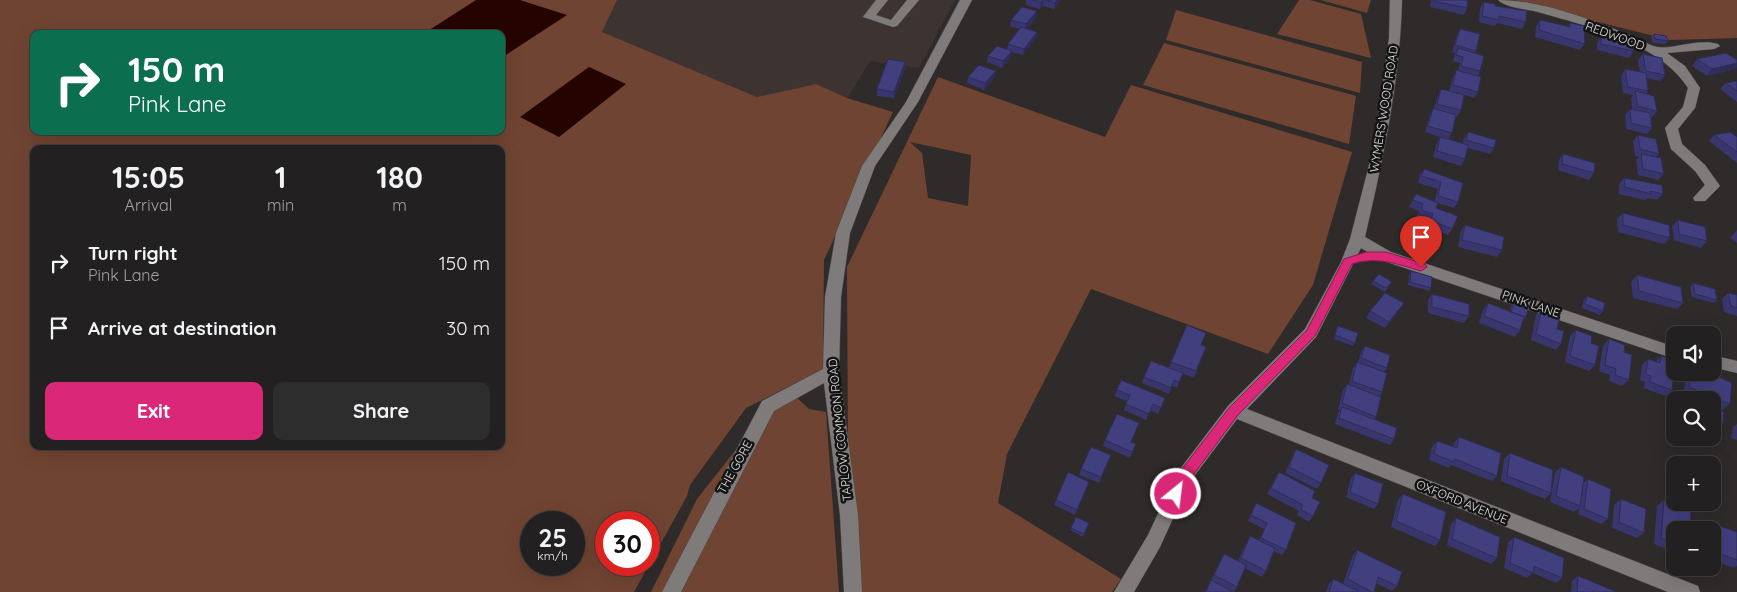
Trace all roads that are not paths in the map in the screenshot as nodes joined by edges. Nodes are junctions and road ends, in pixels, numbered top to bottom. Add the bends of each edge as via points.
1 (882, 0) edge
2 (913, 0) edge
3 (966, 0) edge
4 (1396, 0) edge
5 (1504, 0) edge
6 (1714, 46) dead end
7 (1656, 51) junction
8 (1700, 198) dead end
9 (1357, 239) junction
10 (1386, 256) junction
11 (1348, 262) junction
12 (1666, 350) edge
13 (1721, 364) edge
14 (1737, 367) edge
15 (831, 372) junction
16 (1234, 411) junction
17 (671, 592) edge
18 (853, 592) edge
19 (1123, 592) edge
20 (1691, 592) edge

1 - 2 street via 869,17 892,24
3 - 15 street, TAPLOW COMMON ROAD via 912,102 869,166 842,233 833,297
4 - 9 street, WYMERS WOOD ROAD via 1395,38 1380,146
5 - 7 street, REDWOOD via 1614,34
6 - 7 street
7 - 8 street, REDWOOD via 1681,68 1694,88 1690,108 1671,128 1676,146 1714,186
9 - 10 street, PINK LANE
9 - 11 street, WYMERS WOOD ROAD
10 - 11 street, PINK LANE via 1366,256
10 - 12 street, PINK LANE
11 - 16 street, WYMERS WOOD ROAD via 1311,333
13 - 14 street
15 - 17 street, THE GORE via 768,406
15 - 18 street, TAPLOW COMMON ROAD via 849,515
16 - 19 street, WYMERS WOOD ROAD via 1183,478 1154,541
16 - 20 street, OXFORD AVENUE

